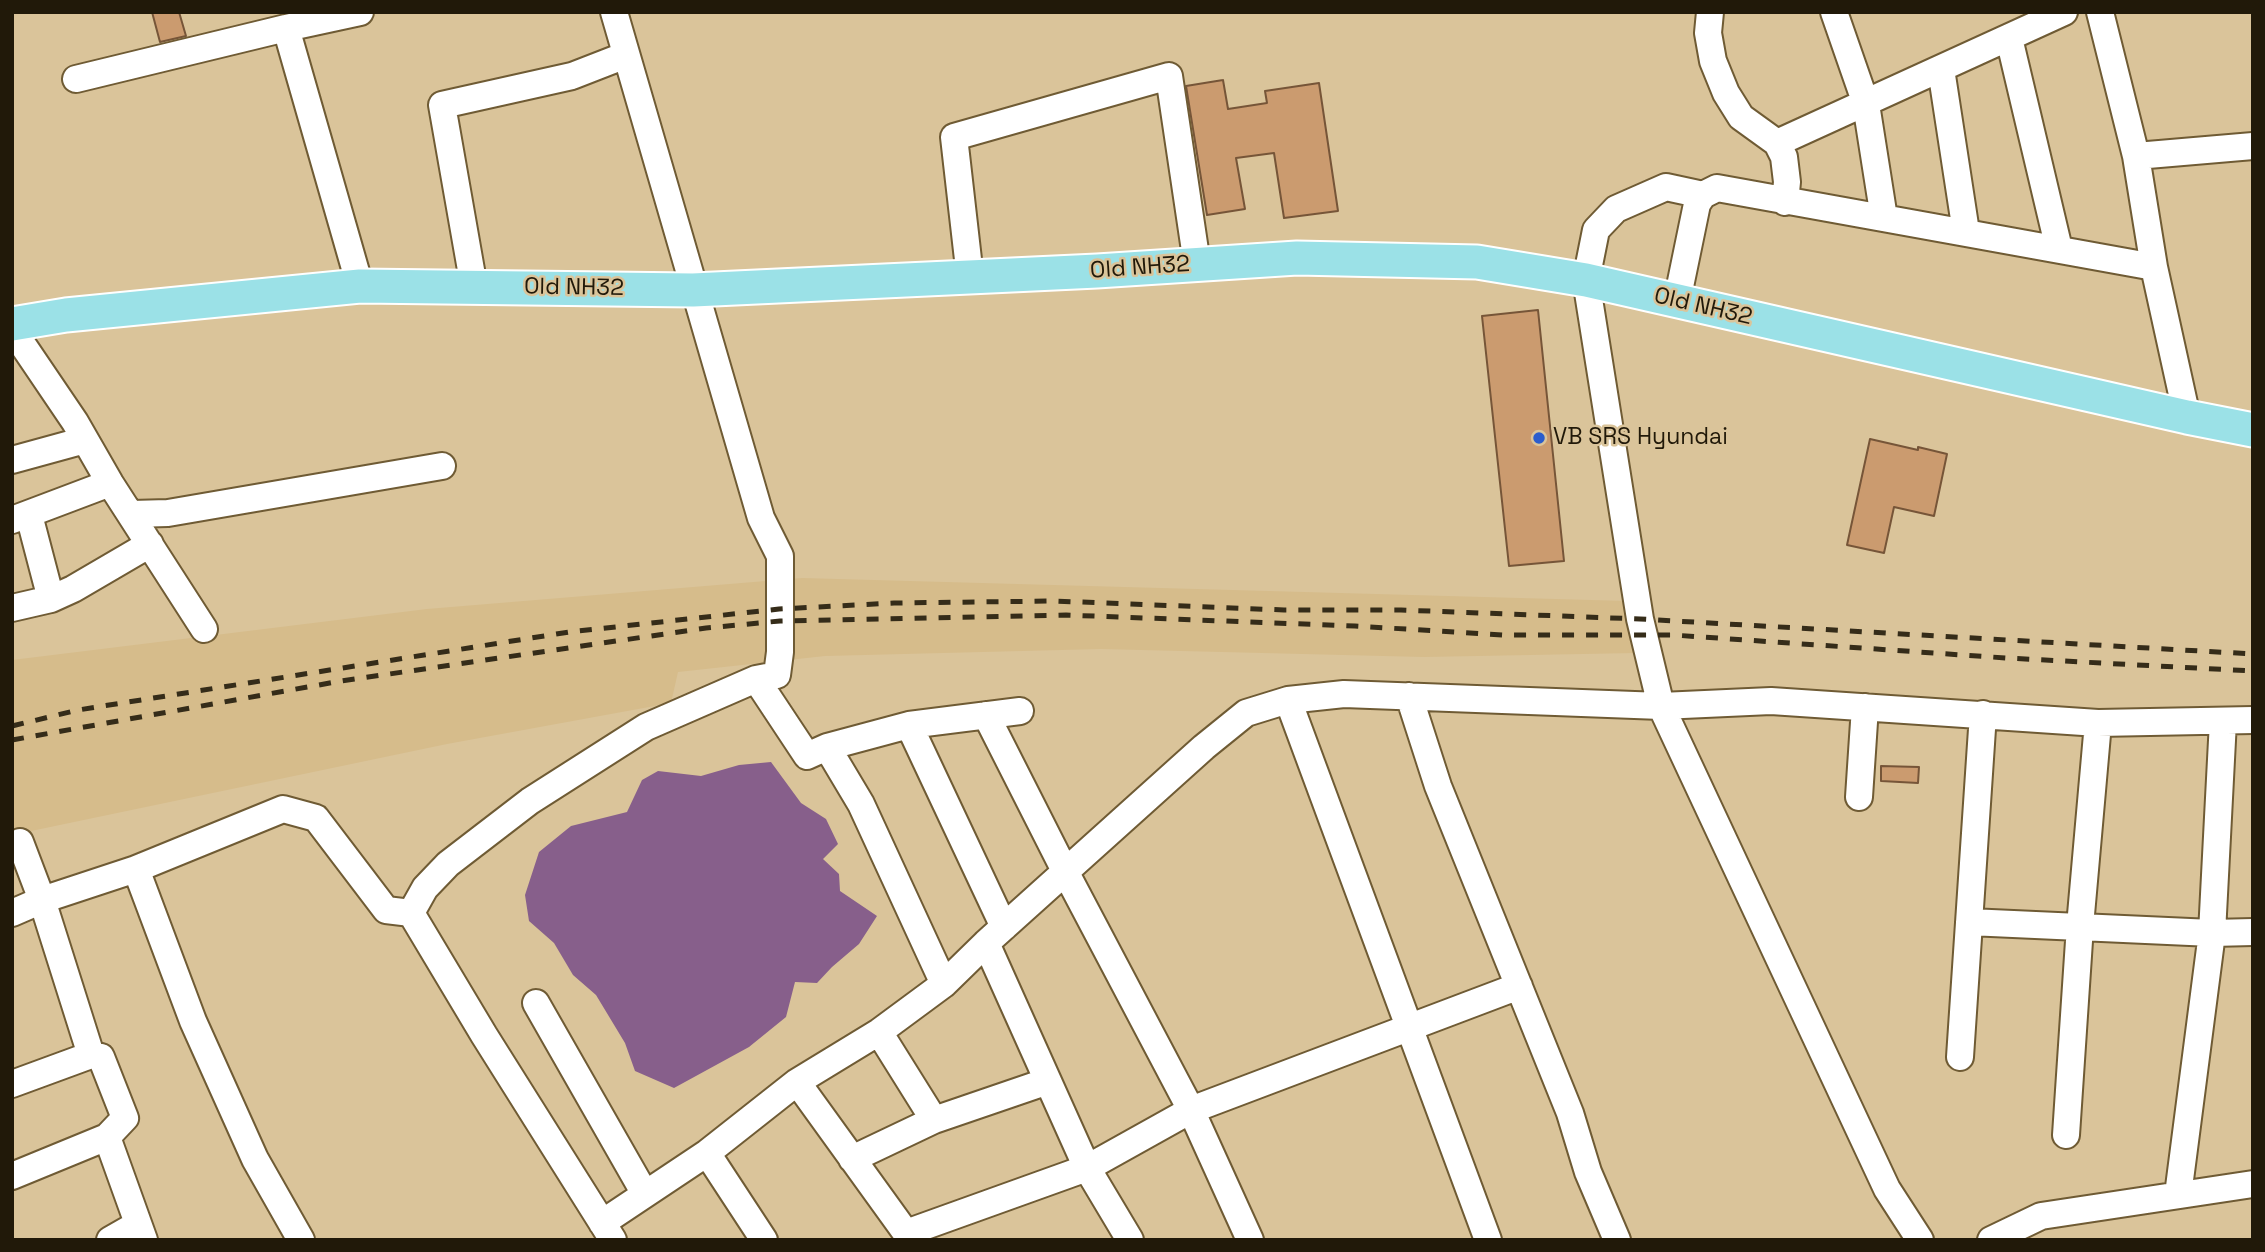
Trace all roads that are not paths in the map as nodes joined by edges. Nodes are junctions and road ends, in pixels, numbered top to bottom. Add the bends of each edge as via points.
1 (360, 12) edge
2 (614, 12) edge
3 (1710, 12) edge
4 (1834, 12) edge
5 (2064, 12) edge
6 (2100, 12) edge
7 (286, 28) junction
8 (2010, 38) junction
9 (626, 55) junction
10 (1941, 69) junction
11 (76, 79) dead end
12 (1866, 104) junction
13 (1777, 143) junction
14 (2253, 146) edge
15 (2136, 156) junction
16 (1703, 195) junction
17 (1785, 202) junction
18 (1884, 218) junction
19 (1966, 232) junction
20 (2059, 249) junction
21 (1197, 264) junction
22 (2154, 267) junction
23 (970, 276) junction
24 (1586, 280) junction
25 (360, 286) junction
26 (474, 287) junction
27 (693, 290) junction
28 (1677, 301) junction
29 (12, 326) edge
30 (2187, 418) junction
31 (2253, 430) edge
32 (85, 440) junction
33 (12, 460) edge
34 (442, 466) dead end
35 (110, 483) junction
36 (132, 514) junction
37 (20, 517) edge
38 (150, 544) junction
39 (51, 599) junction
40 (12, 608) edge
41 (204, 629) dead end
42 (756, 678) junction
43 (1409, 696) junction
44 (1287, 700) junction
45 (1661, 706) junction
46 (1866, 707) junction
47 (1020, 711) dead end
48 (1983, 714) junction
49 (986, 715) junction
50 (2253, 720) edge
51 (2222, 721) junction
52 (2098, 723) junction
53 (909, 725) junction
54 (827, 747) junction
55 (1859, 797) dead end
56 (20, 842) dead end
57 (136, 869) junction
58 (1066, 873) junction
59 (42, 901) junction
60 (12, 913) edge
61 (411, 913) junction
62 (1969, 922) junction
63 (2080, 926) junction
64 (2253, 932) edge
65 (2212, 933) junction
66 (995, 935) junction
67 (944, 984) junction
68 (1520, 986) junction
69 (536, 1003) dead end
70 (1409, 1028) junction
71 (879, 1032) junction
72 (91, 1055) junction
73 (1960, 1057) dead end
74 (1048, 1081) junction
75 (797, 1082) junction
76 (12, 1084) edge
77 (1191, 1110) junction
78 (934, 1120) junction
79 (2066, 1135) dead end
80 (107, 1137) junction
81 (707, 1153) junction
82 (852, 1159) junction
83 (1087, 1168) junction
84 (12, 1176) edge
85 (2253, 1184) edge
86 (645, 1194) junction
87 (2178, 1195) junction
88 (608, 1231) edge
89 (141, 1232) edge
90 (1919, 1239) edge
91 (110, 1240) edge
92 (301, 1240) edge
93 (764, 1240) edge
94 (1130, 1240) edge
95 (1250, 1240) edge
96 (1488, 1240) edge
97 (1617, 1240) edge
98 (1991, 1240) edge

1 - 7 street
2 - 9 street
3 - 13 street via 1713,61 1726,93 1741,117
4 - 12 street
5 - 8 street
6 - 15 street
7 - 11 street
7 - 25 street
8 - 10 street
8 - 20 street
9 - 26 street via 572,76 442,105
9 - 27 street
10 - 12 street
10 - 19 street
12 - 13 street
12 - 18 street
13 - 17 street via 1787,182
14 - 15 street
15 - 22 street
16 - 17 street via 1717,188
16 - 24 street via 1667,187 1616,209 1596,230
16 - 28 street via 1697,204
17 - 18 street
18 - 19 street
19 - 20 street
20 - 22 street
21 - 23 main road, Old NH32
21 - 23 street via 1170,76 954,136
21 - 24 main road, Old NH32 via 1297,258 1477,262
22 - 30 street
23 - 27 main road, Old NH32
24 - 28 main road, Old NH32
24 - 45 street via 1638,607
25 - 26 main road, Old NH32
25 - 29 main road, Old NH32 via 66,315
26 - 27 main road, Old NH32
27 - 42 street via 761,518 780,556 777,675
28 - 30 main road, Old NH32
29 - 32 street
30 - 31 main road, Old NH32
32 - 33 street
32 - 35 street
34 - 36 street via 168,513
35 - 36 street
35 - 37 street
36 - 38 street
37 - 39 street
38 - 39 street
38 - 41 street
39 - 40 street
42 - 54 street via 807,756
42 - 61 street via 646,727 530,801 448,864 425,888
43 - 44 street via 1344,694
43 - 45 street
43 - 68 street via 1438,786
44 - 58 street via 1246,713
44 - 70 street
45 - 46 street via 1771,701
45 - 90 street via 1887,1189
46 - 48 street
46 - 55 street
47 - 49 street
48 - 52 street
48 - 62 street
49 - 53 street
49 - 58 street
50 - 51 street
51 - 52 street
51 - 65 street
52 - 63 street
53 - 54 street
53 - 66 street
54 - 67 street via 862,804
56 - 59 street
57 - 59 street
57 - 61 street via 283,809 316,818 386,909
57 - 92 street via 193,1021 256,1159
58 - 66 street
58 - 77 street
59 - 60 street
59 - 72 street
61 - 88 street
62 - 63 street
62 - 73 street
63 - 65 street
63 - 79 street
64 - 65 street
65 - 87 street
66 - 67 street
66 - 74 street
67 - 71 street
68 - 70 street
68 - 97 street
69 - 86 street
70 - 77 street
70 - 96 street
71 - 75 street
71 - 78 street
72 - 76 street
72 - 80 street via 102,1057 125,1118
74 - 78 street
74 - 83 street
75 - 81 street
75 - 82 street
77 - 83 street
77 - 95 street
78 - 82 street
80 - 84 street
80 - 89 street
81 - 86 street
81 - 93 street
82 - 83 street via 906,1233
83 - 94 street
85 - 87 street
86 - 88 street
87 - 98 street via 2041,1216
89 - 91 street

